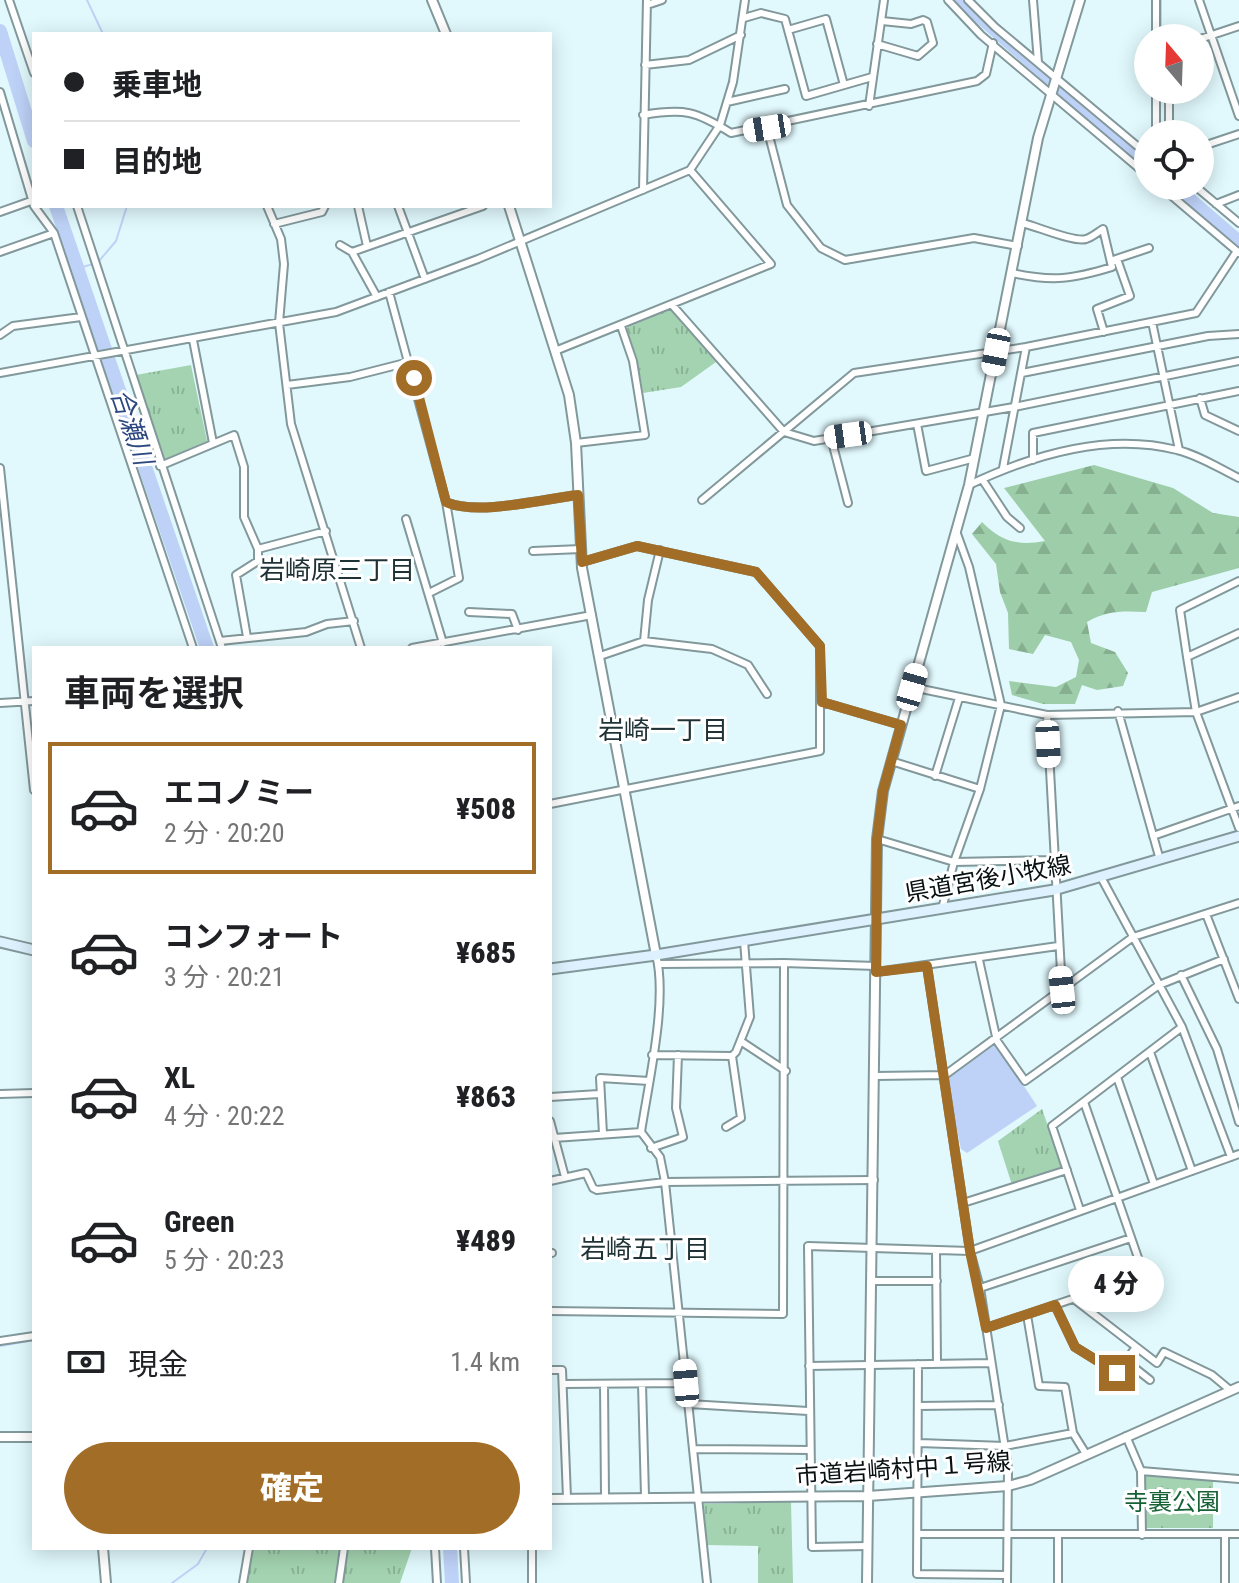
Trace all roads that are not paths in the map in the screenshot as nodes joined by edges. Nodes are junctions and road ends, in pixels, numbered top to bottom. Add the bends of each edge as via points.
1 (9, 0) edge
2 (432, 0) edge
3 (662, 0) edge
4 (745, 0) edge
5 (884, 0) edge
6 (948, 0) edge
7 (968, 0) edge
8 (1033, 0) edge
9 (1080, 0) edge
10 (1156, 0) edge
11 (1199, 0) edge
12 (647, 2) edge
13 (744, 18) junction
14 (882, 21) junction
15 (1156, 24) edge
16 (1208, 24) edge
17 (1239, 26) edge
18 (788, 30) junction
19 (445, 32) edge
20 (1214, 34) edge
21 (741, 35) junction
22 (1214, 41) edge
23 (993, 43) junction
24 (877, 44) junction
25 (1038, 62) junction
26 (645, 65) junction
27 (32, 67) edge
28 (872, 77) junction
29 (1056, 77) junction
30 (844, 85) junction
31 (785, 89) dead end
32 (0, 92) edge
33 (1052, 93) junction
34 (727, 102) junction
35 (869, 106) junction
36 (643, 115) junction
37 (1239, 116) edge
38 (720, 125) junction
39 (767, 128) junction
40 (1239, 134) edge
41 (1214, 142) edge
42 (1134, 143) edge
43 (1134, 164) edge
44 (690, 170) junction
45 (643, 190) junction
46 (1239, 195) edge
47 (1177, 200) edge
48 (1211, 200) edge
49 (32, 201) edge
50 (32, 204) edge
51 (1216, 204) junction
52 (36, 208) edge
53 (78, 208) edge
54 (268, 208) edge
55 (323, 208) edge
56 (357, 208) edge
57 (399, 208) edge
58 (477, 208) edge
59 (510, 208) edge
60 (0, 212) edge
61 (1022, 223) junction
62 (1239, 223) edge
63 (274, 224) junction
64 (406, 232) junction
65 (54, 233) junction
66 (521, 242) junction
67 (340, 245) dead end
68 (367, 246) junction
69 (1018, 246) junction
70 (1149, 248) dead end
71 (0, 252) edge
72 (352, 252) junction
73 (1238, 252) edge
74 (1113, 260) junction
75 (1012, 273) junction
76 (425, 279) junction
77 (389, 292) junction
78 (377, 297) junction
79 (673, 306) junction
80 (81, 317) junction
81 (1152, 322) junction
82 (279, 323) junction
83 (621, 326) junction
84 (1104, 332) junction
85 (1239, 334) edge
86 (0, 335) edge
87 (193, 340) junction
88 (1026, 347) junction
89 (1158, 348) junction
90 (555, 351) junction
91 (123, 352) junction
92 (996, 352) junction
93 (96, 356) junction
94 (1239, 361) edge
95 (409, 362) junction
96 (0, 373) edge
97 (1022, 373) junction
98 (1163, 374) junction
99 (287, 385) junction
100 (1239, 391) edge
101 (1200, 398) junction
102 (1169, 404) junction
103 (1014, 407) junction
104 (985, 412) junction
105 (917, 424) junction
106 (1239, 431) edge
107 (784, 432) junction
108 (831, 438) junction
109 (213, 443) junction
110 (576, 443) junction
111 (1179, 450) junction
112 (975, 458) junction
113 (1033, 460) junction
114 (160, 466) junction
115 (0, 468) edge
116 (1003, 468) junction
117 (1239, 478) edge
118 (982, 479) junction
119 (969, 485) junction
120 (578, 495) junction
121 (702, 500) dead end
122 (446, 502) junction
123 (848, 503) dead end
124 (406, 519) dead end
125 (1020, 528) dead end
126 (326, 531) junction
127 (956, 531) junction
128 (258, 549) junction
129 (581, 549) junction
130 (660, 550) junction
131 (533, 551) dead end
132 (582, 562) junction
133 (1239, 581) edge
134 (429, 593) junction
135 (469, 612) dead end
136 (592, 615) junction
137 (354, 621) junction
138 (518, 630) junction
139 (1239, 633) edge
140 (247, 637) junction
141 (644, 641) junction
142 (443, 643) junction
143 (221, 644) edge
144 (192, 646) edge
145 (360, 646) edge
146 (424, 646) edge
147 (600, 656) junction
148 (1187, 657) junction
149 (912, 687) junction
150 (767, 694) dead end
151 (1239, 697) edge
152 (959, 698) junction
153 (23, 701) junction
154 (32, 701) edge
155 (822, 702) junction
156 (0, 703) edge
157 (1001, 705) junction
158 (1118, 711) junction
159 (1196, 712) junction
160 (1047, 715) junction
161 (901, 725) junction
162 (891, 761) junction
163 (32, 774) edge
164 (935, 776) junction
165 (626, 789) junction
166 (980, 789) junction
167 (552, 804) edge
168 (1236, 808) edge
169 (1239, 828) edge
170 (1153, 836) junction
171 (1239, 836) edge
172 (877, 839) junction
173 (1054, 860) junction
174 (1160, 860) junction
175 (954, 862) junction
176 (1102, 879) junction
177 (1054, 890) junction
178 (1239, 903) edge
179 (941, 910) junction
180 (1206, 914) junction
181 (877, 918) junction
182 (1133, 937) junction
183 (744, 941) junction
184 (0, 942) edge
185 (1058, 946) junction
186 (32, 950) edge
187 (1224, 959) junction
188 (658, 960) junction
189 (979, 960) junction
190 (784, 963) junction
191 (747, 966) junction
192 (927, 966) junction
193 (552, 969) edge
194 (876, 969) junction
195 (1181, 975) junction
196 (1159, 985) junction
197 (1062, 990) junction
198 (1239, 999) edge
199 (1182, 1027) junction
200 (997, 1041) junction
201 (742, 1042) junction
202 (1150, 1052) junction
203 (652, 1055) junction
204 (678, 1055) junction
205 (732, 1056) junction
206 (786, 1071) junction
207 (945, 1075) junction
208 (876, 1076) junction
209 (1117, 1077) junction
210 (649, 1081) junction
211 (32, 1093) edge
212 (0, 1094) edge
213 (599, 1094) junction
214 (552, 1097) edge
215 (1084, 1102) junction
216 (1239, 1120) edge
217 (726, 1127) dead end
218 (552, 1130) edge
219 (641, 1132) junction
220 (603, 1134) junction
221 (554, 1138) junction
222 (651, 1148) junction
223 (1235, 1156) edge
224 (1067, 1170) junction
225 (1192, 1171) junction
226 (565, 1177) junction
227 (552, 1180) edge
228 (786, 1180) junction
229 (874, 1180) junction
230 (665, 1182) junction
231 (1154, 1184) junction
232 (1117, 1197) junction
233 (963, 1203) junction
234 (1080, 1210) junction
235 (1131, 1238) junction
236 (871, 1248) junction
237 (936, 1251) junction
238 (970, 1251) junction
239 (871, 1281) junction
240 (937, 1281) junction
241 (980, 1288) junction
242 (1074, 1299) junction
243 (1055, 1305) junction
244 (552, 1311) edge
245 (680, 1314) junction
246 (1027, 1315) junction
247 (986, 1328) junction
248 (32, 1336) edge
249 (0, 1341) edge
250 (1136, 1347) junction
251 (1126, 1361) junction
252 (991, 1363) junction
253 (918, 1364) junction
254 (937, 1364) junction
255 (869, 1365) junction
256 (809, 1366) junction
257 (552, 1370) edge
258 (1150, 1380) dead end
259 (686, 1383) junction
260 (563, 1384) junction
261 (642, 1384) junction
262 (604, 1385) junction
263 (1235, 1389) edge
264 (689, 1404) junction
265 (999, 1405) junction
266 (918, 1406) junction
267 (808, 1411) junction
268 (1073, 1433) junction
269 (1126, 1436) junction
270 (0, 1437) edge
271 (32, 1437) edge
272 (919, 1443) junction
273 (1005, 1446) junction
274 (693, 1449) junction
275 (810, 1450) junction
276 (1086, 1454) junction
277 (1141, 1471) junction
278 (1239, 1479) edge
279 (1008, 1486) junction
280 (918, 1492) junction
281 (605, 1496) junction
282 (645, 1496) junction
283 (810, 1496) junction
284 (868, 1496) junction
285 (567, 1498) junction
286 (698, 1498) junction
287 (552, 1499) edge
288 (918, 1534) junction
289 (1239, 1534) edge
290 (1008, 1535) junction
291 (1058, 1535) junction
292 (1142, 1535) junction
293 (1225, 1535) junction
294 (868, 1546) junction
295 (103, 1550) edge
296 (249, 1550) edge
297 (344, 1550) edge
298 (435, 1550) edge
299 (464, 1550) edge
300 (532, 1550) edge
301 (1007, 1579) edge
302 (106, 1583) edge
303 (243, 1583) edge
304 (339, 1583) edge
305 (437, 1583) edge
306 (466, 1583) edge
307 (532, 1583) edge
308 (707, 1583) edge
309 (867, 1583) edge
310 (1058, 1583) edge
311 (1225, 1583) edge

1 - 27 street
2 - 19 street
3 - 12 street
4 - 13 street
5 - 14 street
6 - 23 street
7 - 25 street
8 - 25 street
9 - 29 street
10 - 15 street
11 - 16 street
12 - 26 street
13 - 18 street via 750,13 776,14 784,17
13 - 21 street
14 - 24 street
14 - 24 street via 923,20 933,43 918,56
17 - 20 street
18 - 30 street via 806,96
18 - 30 street via 826,19
21 - 26 street via 689,60
21 - 34 street
22 - 37 street
23 - 33 street
23 - 35 street via 982,79
24 - 28 street
25 - 29 street
26 - 36 street
28 - 30 street
28 - 35 street
29 - 33 street
29 - 42 street
31 - 34 street
32 - 49 street
33 - 43 street
33 - 61 street
34 - 38 street
35 - 39 street
36 - 38 street via 676,109
36 - 45 street
38 - 39 street via 731,133
38 - 44 street
39 - 69 street via 787,205 821,248 845,260 974,238
40 - 41 street
44 - 45 street
44 - 79 street via 771,264
45 - 66 street
46 - 51 street
47 - 73 street
48 - 51 street
50 - 60 street
51 - 62 street
52 - 65 street
53 - 91 street
54 - 63 street
55 - 63 street
56 - 68 street
57 - 64 street
58 - 64 street
59 - 66 street
61 - 69 street
61 - 74 street via 1071,239 1085,240 1103,229
63 - 82 street via 284,264
64 - 68 street
64 - 76 street
65 - 71 street
65 - 80 street
66 - 76 street
66 - 90 street
67 - 72 street
68 - 72 street
69 - 75 street
70 - 74 street
72 - 78 street
73 - 81 street via 1196,313
74 - 75 street via 1112,267 1071,279
74 - 84 street via 1130,296 1097,309
75 - 92 street
76 - 77 street
77 - 78 street
77 - 95 street
78 - 82 street
79 - 83 street
79 - 107 street
80 - 86 street via 13,326
80 - 93 street
81 - 84 street
81 - 89 street
82 - 87 street
82 - 99 street
83 - 90 street
83 - 110 street via 633,361 645,435
84 - 88 street
85 - 89 street
87 - 91 street
87 - 109 street
88 - 92 street
88 - 97 street
89 - 97 street
89 - 98 street
90 - 110 street
91 - 93 street
91 - 114 street
92 - 104 street
92 - 107 street via 854,373
93 - 96 street
93 - 144 street
94 - 98 street
95 - 99 street
95 - 122 street
97 - 103 street
98 - 102 street
98 - 103 street
99 - 126 street via 291,424
100 - 101 street
101 - 102 street
101 - 106 street via 1205,415
102 - 111 street
102 - 113 street via 1033,433
103 - 104 street
103 - 116 street
104 - 105 street
104 - 112 street
105 - 108 street
105 - 112 street via 926,471
107 - 108 street via 801,439
107 - 121 street
108 - 123 street
109 - 114 street
109 - 128 street via 234,435 244,467 244,517
110 - 120 street
111 - 113 street via 1103,443
111 - 117 street
112 - 119 street
113 - 116 street
114 - 143 street
115 - 153 street
116 - 118 street
118 - 119 street
118 - 125 street
119 - 127 street
120 - 122 street via 496,505
120 - 129 street
122 - 134 street via 459,578
124 - 134 street
126 - 128 street
126 - 137 street
127 - 149 street
127 - 157 street
128 - 140 street via 258,561 236,575
129 - 131 street
129 - 132 street
130 - 132 street via 637,546
130 - 141 street
130 - 155 street via 761,576 820,646
132 - 136 street
133 - 148 street via 1180,610
134 - 142 street
135 - 138 street via 512,614
136 - 138 street
136 - 147 street
137 - 140 street
137 - 145 street
138 - 142 street
139 - 148 street
140 - 143 street
141 - 147 street
141 - 150 street via 712,649 744,662
142 - 146 street
147 - 165 street
148 - 159 street
149 - 152 street
149 - 161 street
151 - 159 street
152 - 157 street
152 - 164 street
153 - 154 street
153 - 156 street
153 - 163 street
155 - 161 street
155 - 165 street via 818,752
157 - 160 street
157 - 166 street
158 - 159 street
158 - 160 street
158 - 170 street
159 - 168 street
160 - 173 street
161 - 162 street
162 - 164 street
162 - 172 street
164 - 166 street
165 - 167 street
165 - 188 street
166 - 175 street
168 - 169 street
168 - 170 street
170 - 174 street
171 - 174 main road, 県道宮後小牧線
172 - 175 street
172 - 181 street
173 - 175 street
173 - 177 street
174 - 176 main road, 県道宮後小牧線
175 - 179 street
176 - 177 main road, 県道宮後小牧線
176 - 182 street
177 - 179 main road, 県道宮後小牧線
177 - 185 street
178 - 180 street
179 - 181 main road, 県道宮後小牧線
180 - 182 street
180 - 187 street
181 - 183 main road, 県道宮後小牧線
181 - 194 street
182 - 196 street
182 - 197 street
183 - 188 main road, 県道宮後小牧線
183 - 191 street
184 - 186 main road
185 - 189 street
185 - 197 street
187 - 195 street
187 - 198 street
188 - 191 street
188 - 193 main road, 県道宮後小牧線
188 - 203 street
189 - 192 street
189 - 200 street
190 - 191 street
190 - 194 street
190 - 206 street
191 - 201 street via 751,1011
192 - 194 street
192 - 207 street
194 - 208 street
195 - 196 street
195 - 216 street via 1217,1049
196 - 199 street
196 - 200 street via 1025,1081
197 - 200 street
199 - 202 street
199 - 223 street
200 - 207 street
201 - 205 street
201 - 206 street
202 - 209 street
202 - 225 street
203 - 204 street
203 - 210 street
204 - 205 street
204 - 222 street via 676,1108 683,1137
205 - 217 street via 741,1118
206 - 228 street
207 - 208 street
207 - 233 street
208 - 229 street
209 - 215 street
209 - 231 street
210 - 213 street via 602,1076
210 - 219 street
211 - 212 street
213 - 214 street
213 - 220 street
215 - 224 street via 1052,1126
215 - 232 street
218 - 221 street
219 - 220 street
219 - 222 street
220 - 221 street
221 - 226 street
222 - 230 street via 660,1157
223 - 225 street
224 - 233 street
224 - 234 street
225 - 231 street
226 - 227 street
226 - 230 street via 586,1173 597,1190
228 - 229 street
228 - 230 street
228 - 245 street via 783,1314
229 - 236 street
230 - 245 street
231 - 232 street
232 - 234 street
232 - 235 street
233 - 238 street
234 - 238 street
235 - 241 street
235 - 242 street via 1144,1275
236 - 237 street
236 - 239 street
236 - 256 street via 808,1246
237 - 238 street
237 - 240 street
238 - 241 street
239 - 240 street
239 - 255 street
240 - 254 street
241 - 247 street
242 - 243 street
242 - 250 street
243 - 246 street
243 - 251 street via 1075,1347 1117,1373
244 - 245 street
245 - 259 street
246 - 247 street
246 - 268 street via 1039,1386 1065,1387
247 - 252 street
248 - 249 street
250 - 251 street
250 - 263 street via 1157,1363 1164,1352 1184,1359
251 - 258 street
252 - 254 street
252 - 265 street
253 - 254 street
253 - 255 street
253 - 266 street
255 - 256 street
255 - 284 street
256 - 267 street
257 - 260 street via 562,1370
259 - 261 street
259 - 264 street
260 - 262 street
260 - 285 street
261 - 262 street
261 - 282 street
262 - 281 street
263 - 269 street, 市道岩崎村中１号線
264 - 267 street
264 - 274 street
265 - 266 street
265 - 273 street
266 - 272 street
267 - 275 street
268 - 273 street
268 - 276 street
269 - 276 street, 市道岩崎村中１号線
269 - 277 street
270 - 271 street
272 - 273 street
272 - 280 street
273 - 279 street
274 - 275 street
274 - 286 street
275 - 283 street
276 - 279 street, 市道岩崎村中１号線
277 - 278 street
277 - 292 street
279 - 280 street, 市道岩崎村中１号線
279 - 290 street
280 - 284 street, 市道岩崎村中１号線
280 - 288 street
281 - 282 street, 市道岩崎村中１号線
281 - 285 street, 市道岩崎村中１号線
282 - 286 street, 市道岩崎村中１号線
283 - 284 street, 市道岩崎村中１号線
283 - 286 street, 市道岩崎村中１号線
283 - 294 street via 812,1547
284 - 294 street
285 - 287 street, 市道岩崎村中１号線
286 - 308 street
288 - 290 street
288 - 301 street via 917,1574
289 - 293 street
290 - 291 street
290 - 301 street
291 - 292 street
291 - 310 street
292 - 293 street
293 - 311 street
294 - 309 street
295 - 302 street
296 - 303 street
297 - 304 street
298 - 305 street
299 - 306 street
300 - 307 street

